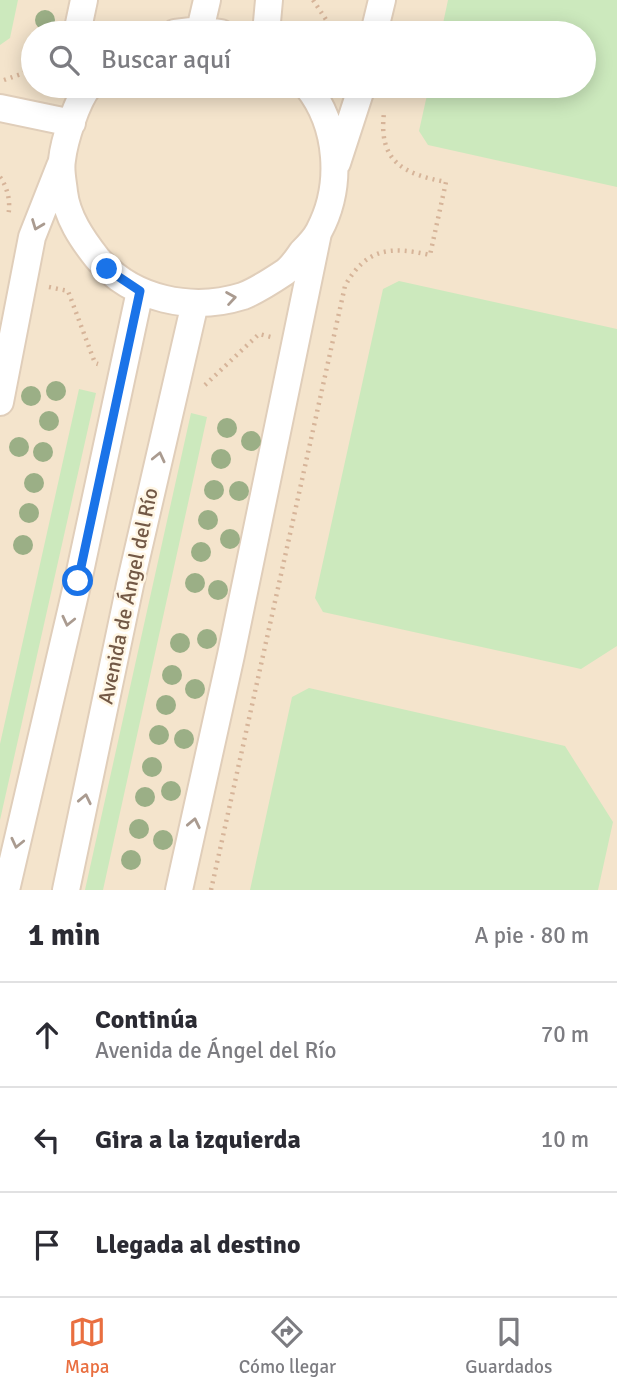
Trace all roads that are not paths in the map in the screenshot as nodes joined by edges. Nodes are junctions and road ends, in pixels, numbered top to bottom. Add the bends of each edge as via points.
1 (84, 0) edge
2 (206, 0) edge
3 (269, 0) edge
4 (382, 0) edge
5 (80, 21) edge
6 (201, 21) edge
7 (267, 21) edge
8 (377, 21) edge
9 (81, 98) edge
10 (317, 98) edge
11 (358, 98) edge
12 (0, 108) edge
13 (72, 123) junction
14 (61, 161) junction
15 (335, 168) junction
16 (318, 233) junction
17 (140, 291) junction
18 (195, 303) junction
19 (0, 402) edge
20 (6, 890) edge
21 (66, 890) edge
22 (179, 890) edge

1 - 5 street
2 - 6 street
3 - 7 street
4 - 8 street
9 - 13 street
10 - 15 street via 330,131
11 - 15 street
12 - 13 street
13 - 14 street
14 - 17 street via 65,201 81,238 107,269
14 -> 19 street via 33,237
15 - 16 street via 331,200
18 -> 16 street via 244,296 287,271
22 -> 16 street
17 - 18 street
17 -> 20 street
21 -> 18 street, Avenida de Ángel del Río

